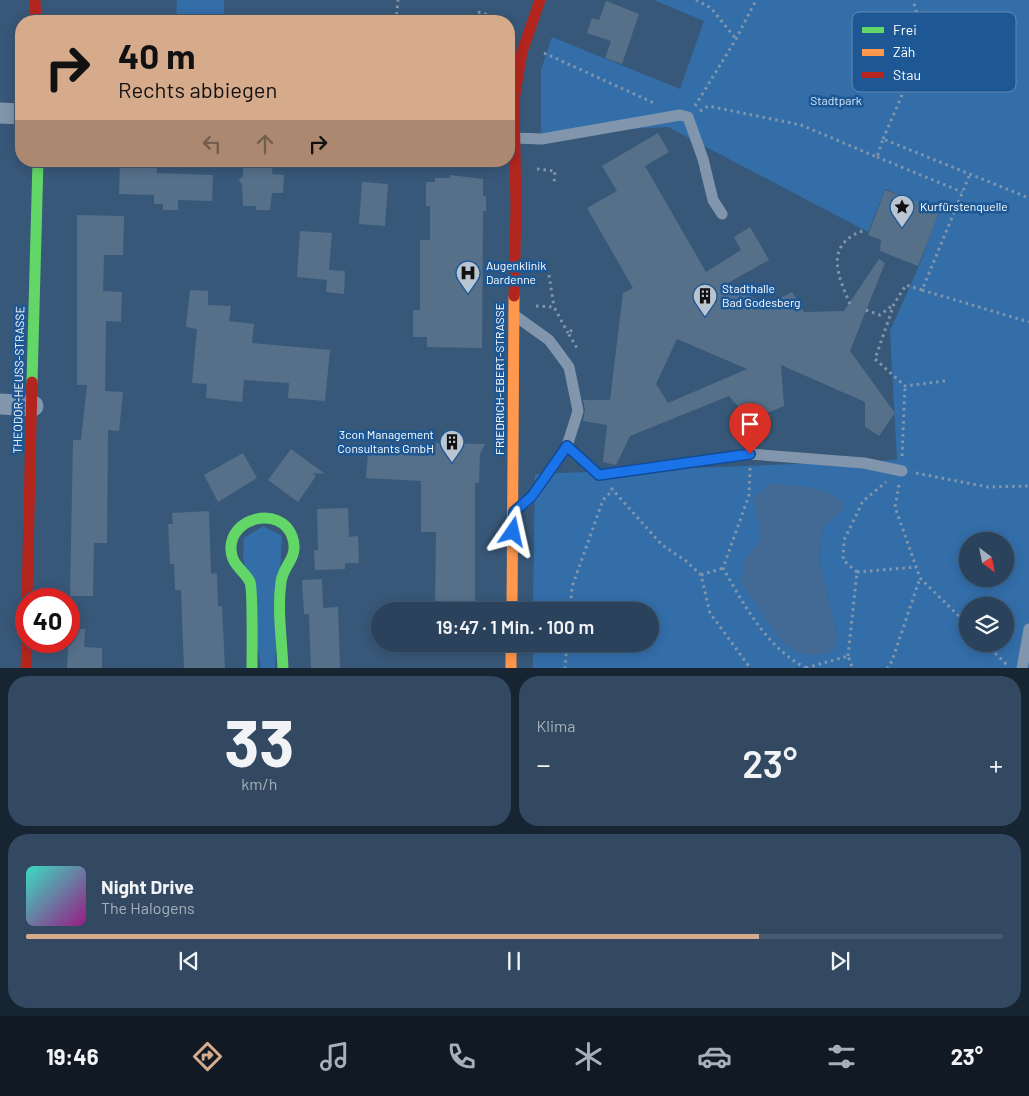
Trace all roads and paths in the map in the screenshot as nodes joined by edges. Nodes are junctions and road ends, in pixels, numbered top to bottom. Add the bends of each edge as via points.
1 (35, 0) edge
2 (398, 0) edge
3 (540, 0) edge
4 (696, 0) edge
5 (756, 0) edge
6 (478, 12) dead end
7 (36, 15) edge
8 (397, 15) edge
9 (489, 15) edge
10 (515, 22) edge
11 (530, 26) junction
12 (736, 39) junction
13 (524, 48) junction
14 (903, 92) edge
15 (515, 94) edge
16 (0, 113) edge
17 (15, 114) edge
18 (684, 116) junction
19 (515, 138) edge
20 (883, 139) junction
21 (877, 157) junction
22 (38, 167) edge
23 (513, 167) edge
24 (970, 174) junction
25 (962, 192) junction
26 (1029, 198) edge
27 (722, 214) dead end
28 (865, 230) dead end
29 (549, 275) dead end
30 (922, 290) junction
31 (850, 304) dead end
32 (894, 304) junction
33 (554, 307) junction
34 (514, 310) junction
35 (866, 310) dead end
36 (1029, 322) edge
37 (577, 348) dead end
38 (945, 381) dead end
39 (905, 386) junction
40 (0, 404) edge
41 (33, 406) junction
42 (567, 446) junction
43 (750, 454) junction
44 (902, 471) junction
45 (599, 475) junction
46 (1029, 486) edge
47 (613, 490) junction
48 (514, 512) junction
49 (916, 567) junction
50 (724, 568) junction
51 (856, 572) junction
52 (700, 575) junction
53 (920, 578) junction
54 (27, 588) edge
55 (512, 602) edge
56 (571, 602) edge
57 (959, 616) edge
58 (1029, 629) edge
59 (511, 652) edge
60 (566, 652) edge
61 (994, 652) edge
62 (26, 653) edge
63 (848, 656) junction
64 (26, 668) edge
65 (252, 668) edge
66 (283, 668) edge
67 (511, 668) edge
68 (565, 668) edge
69 (751, 668) edge
70 (806, 668) edge
71 (853, 668) edge
72 (887, 668) edge
73 (1011, 668) edge
74 (1022, 668) edge

1 - 7 street
2 - 8 path
3 - 11 street, FRIEDRICH-EBERT-STRASSE
4 - 12 path via 711,8
5 - 12 path
6 - 9 path
10 - 11 path
11 - 13 street, FRIEDRICH-EBERT-STRASSE
12 - 18 path
13 - 15 street, FRIEDRICH-EBERT-STRASSE
13 - 18 path via 550,55
14 - 20 path
16 - 17 street
18 - 19 lane via 542,139
18 - 21 path via 708,106 801,125
18 - 27 lane via 703,159 713,200
20 - 21 path
20 - 24 path
21 - 25 path
22 - 41 street, THEODOR-HEUSS-STRASSE
23 - 34 street, FRIEDRICH-EBERT-STRASSE via 516,204
24 - 25 path
24 - 26 path
25 - 30 path
28 - 31 path via 852,234 841,246 838,258 837,275
29 - 33 path
30 - 32 path via 906,285
30 - 36 path
32 - 35 path via 880,315
32 - 39 path via 876,359
33 - 34 path
33 - 37 path
34 - 42 lane via 549,340 569,367 578,411
34 - 48 street, FRIEDRICH-EBERT-STRASSE
38 - 39 path
39 - 44 path
40 - 41 street
41 - 54 street, THEODOR-HEUSS-STRASSE
42 - 45 lane
42 - 48 lane via 532,496
43 - 44 lane via 864,463
43 - 45 lane
43 - 50 path via 749,495
44 - 46 path via 988,487
44 - 49 path via 895,506
44 - 51 path via 864,500 849,527 844,540 843,560
45 - 47 path
47 - 52 path via 662,545
47 - 56 path via 603,500 572,587
48 - 55 street, FRIEDRICH-EBERT-STRASSE
49 - 51 path
49 - 53 path
50 - 52 path
50 - 70 path via 748,612 790,660
51 - 63 path
52 - 69 path via 710,613
53 - 57 path
53 - 72 path
58 - 74 lane
59 - 67 street
60 - 68 path
61 - 73 path
62 - 64 street
63 - 70 path
63 - 71 path
65 - 66 street via 250,582 236,566 231,550 237,529 262,516 286,526 294,539 294,555 280,578

